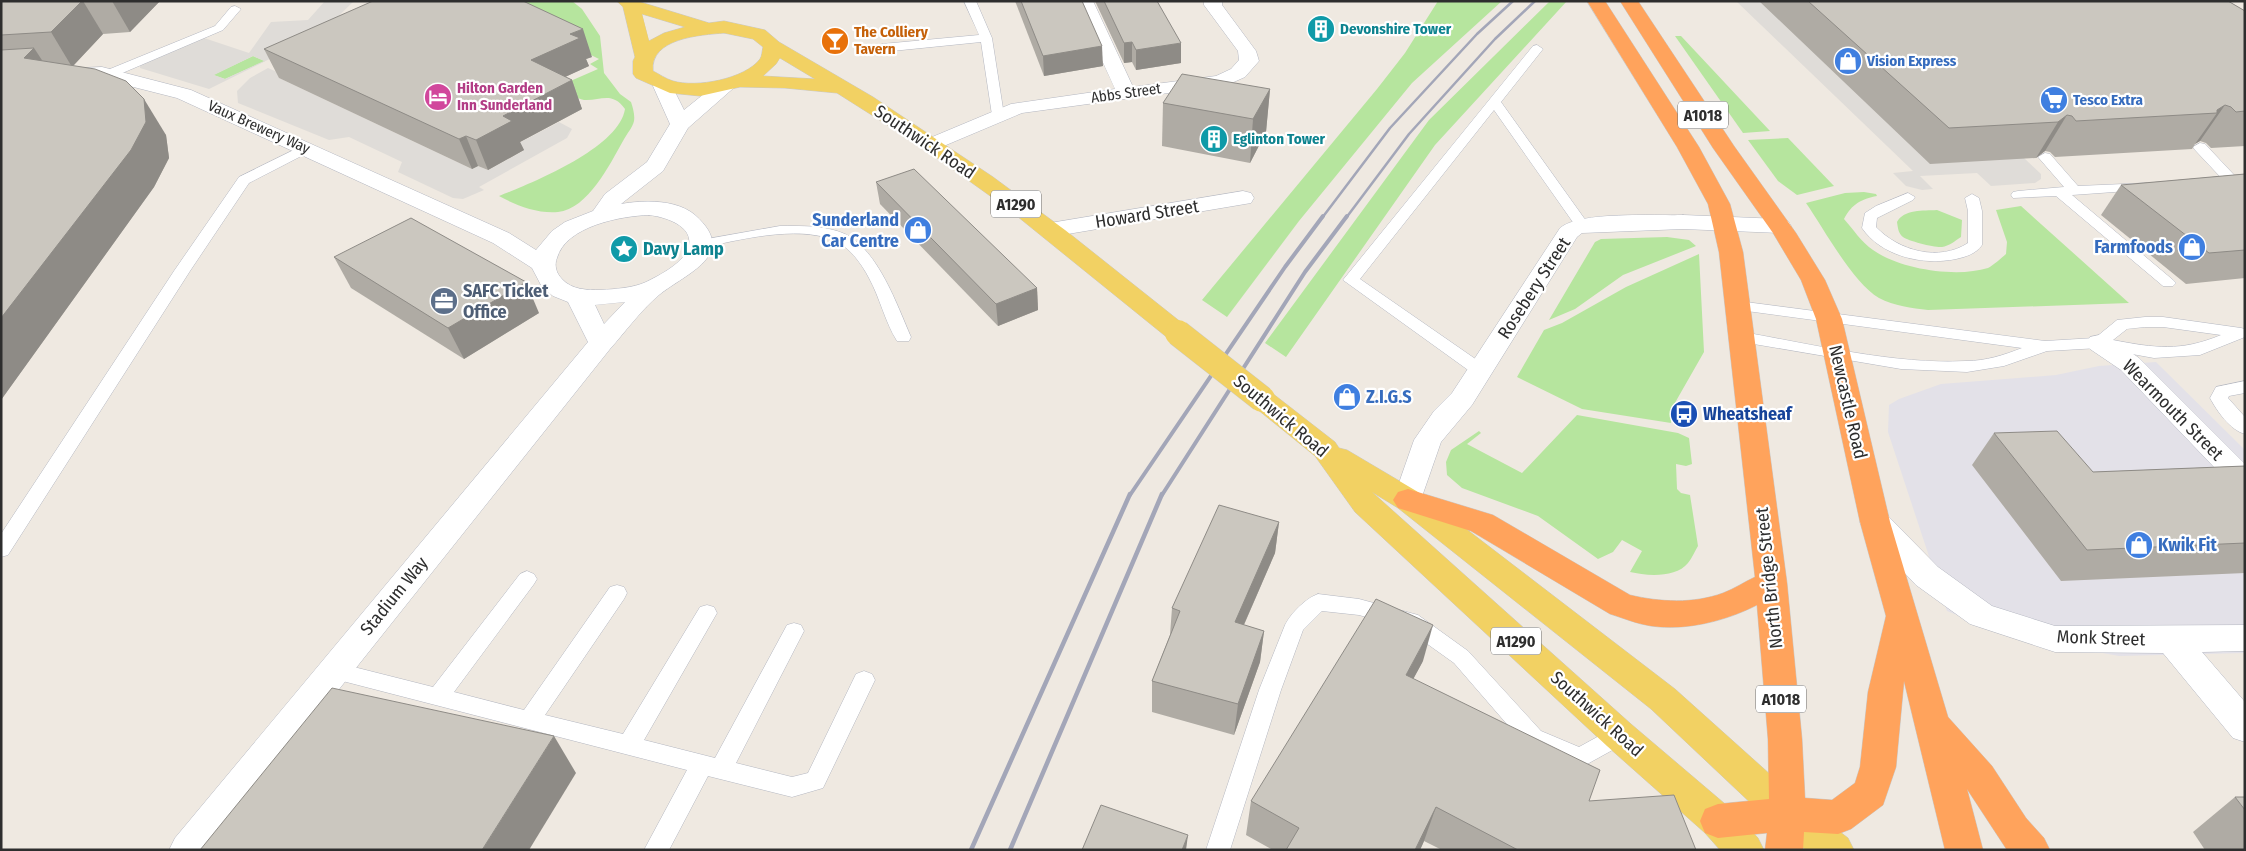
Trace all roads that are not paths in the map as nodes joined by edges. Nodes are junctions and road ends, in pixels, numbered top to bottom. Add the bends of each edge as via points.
1 (970, 1) edge
2 (1084, 1) edge
3 (1213, 1) edge
4 (1596, 1) edge
5 (1629, 1) edge
6 (629, 3) edge
7 (236, 9) dead end
8 (706, 28) junction
9 (986, 38) junction
10 (773, 46) junction
11 (882, 48) dead end
12 (1537, 49) dead end
13 (644, 56) junction
14 (109, 74) junction
15 (1, 78) edge
16 (734, 83) junction
17 (663, 86) junction
18 (845, 88) junction
19 (1126, 92) junction
20 (1494, 102) junction
21 (998, 115) junction
22 (680, 124) junction
23 (932, 144) junction
24 (2200, 147) edge
25 (306, 148) junction
26 (2045, 157) dead end
27 (654, 166) junction
28 (2238, 179) edge
29 (2211, 181) edge
30 (2152, 185) edge
31 (2074, 191) junction
32 (2058, 192) junction
33 (2018, 195) dead end
34 (1908, 197) dead end
35 (1243, 198) dead end
36 (1972, 198) dead end
37 (675, 213) junction
38 (602, 215) junction
39 (1724, 224) junction
40 (1582, 225) junction
41 (1780, 226) junction
42 (1050, 230) junction
43 (558, 237) junction
44 (501, 238) junction
45 (701, 244) junction
46 (543, 265) junction
47 (2168, 283) dead end
48 (652, 288) junction
49 (578, 296) junction
50 (1738, 306) junction
51 (1829, 319) junction
52 (2243, 333) edge
53 (903, 337) dead end
54 (1742, 337) junction
55 (601, 343) junction
56 (2099, 343) junction
57 (2045, 346) junction
58 (1838, 355) junction
59 (1481, 371) junction
60 (2245, 387) edge
61 (2245, 428) edge
62 (1325, 449) junction
63 (2245, 482) edge
64 (1408, 500) junction
65 (1875, 522) junction
66 (1, 550) edge
67 (527, 579) dead end
68 (1771, 583) junction
69 (617, 593) dead end
70 (707, 613) dead end
71 (1901, 615) junction
72 (794, 631) dead end
73 (2245, 638) edge
74 (2172, 640) junction
75 (334, 671) junction
76 (864, 680) dead end
77 (438, 697) junction
78 (529, 720) junction
79 (1933, 725) junction
80 (2245, 727) edge
81 (1619, 735) junction
82 (628, 746) junction
83 (711, 766) junction
84 (1788, 814) junction
85 (1718, 821) junction
86 (188, 850) edge
87 (656, 850) edge
88 (1218, 850) edge
89 (1745, 850) edge
90 (1784, 850) edge
91 (1835, 850) edge
92 (1964, 850) edge
93 (2031, 850) edge

1 - 9 lane
2 - 19 street
3 - 19 street, Abbs Street via 1247,50 1250,61 1238,73 1220,81
4 - 39 highway, A1018 via 1688,147 1719,204
5 - 41 highway, Newcastle Road / A1018 via 1724,148
6 - 8 main road
6 - 13 main road
7 - 14 lane via 219,28
8 - 10 main road via 756,32
8 - 13 main road via 668,38 653,46
9 - 11 lane
9 - 21 lane
10 - 16 main road via 774,56 768,65
10 - 18 main road, A1290
12 - 20 lane
13 - 17 main road via 643,74
14 - 15 street, Vaux Brewery Way
14 - 25 street, Vaux Brewery Way via 184,94
16 - 17 main road via 693,90
16 - 18 main road, A1290 via 785,82
16 - 22 street
17 - 22 street
18 - 23 main road, Southwick Road / A1290
19 - 21 street, Abbs Street via 1018,108
20 - 40 lane
20 - 59 lane via 1351,280
21 - 23 street, Abbs Street
22 - 27 street
23 - 42 main road, Southwick Road / A1290
24 - 28 lane
25 - 44 street, Vaux Brewery Way
25 - 66 lane via 244,180
26 - 31 lane
27 - 37 street via 660,198
27 - 38 street via 613,199
28 - 29 lane
30 - 31 lane
31 - 32 lane
32 - 33 lane
32 - 47 lane
34 - 36 lane via 1870,216 1869,228 1877,238 1894,249 1943,256 1959,254 1975,245
35 - 42 street, Howard Street
37 - 38 street via 653,208 627,209
37 - 45 street via 690,220 698,231
38 - 43 street via 578,224
39 - 40 street, Rosebery Street
39 - 41 street, Rosebery Street
39 - 50 highway, A1018
40 - 59 street, Rosebery Street via 1568,233
41 - 51 highway, Newcastle Road / A1018 via 1813,280
42 - 62 main road, Southwick Road / A1290, bridge
43 - 44 street
43 - 46 street via 547,251
44 - 46 street, Vaux Brewery Way
45 - 48 street, Stadium Way via 686,268
45 - 53 lane via 762,233 799,230 829,233 852,245 876,275
46 - 49 street, Stadium Way via 547,278 559,289
48 - 49 street, Stadium Way via 610,297
48 - 55 street, Stadium Way
49 - 55 street
50 - 51 lane
50 - 54 highway, North Bridge Street / A1018
51 - 57 lane
51 - 58 highway, Newcastle Road / A1018
52 - 56 lane via 2200,350 2154,353
52 - 56 lane via 2163,322 2123,324
54 - 58 lane
54 - 68 highway, North Bridge Street / A1018
55 - 75 street, Stadium Way
56 - 57 lane
56 - 63 street, Wearmouth Street via 2130,364
57 - 58 lane via 2004,361 1967,367 1901,364
58 - 65 highway, Newcastle Road / A1018
59 - 64 street, Rosebery Street via 1428,440
60 - 61 lane via 2222,391 2219,398
62 - 64 main road, A1290
62 - 81 main road, Southwick Road / A1290 via 1365,504
64 - 68 highway via 1482,523 1622,605 1651,613 1684,614 1729,605
64 - 84 main road, A1290 via 1663,699
65 - 71 highway, Newcastle Road / A1018
65 - 74 street, Monk Street via 1927,576 1981,615 2055,639
67 - 77 lane
68 - 84 highway, North Bridge Street / A1018
69 - 78 lane
70 - 82 lane
71 - 79 highway, Newcastle Road / A1018
71 - 84 highway via 1884,692 1878,767 1870,793 1838,816
72 - 83 lane
73 - 74 street, Monk Street
74 - 80 street
75 - 77 lane
75 - 86 street, Stadium Way
76 - 83 lane via 815,781 792,787
77 - 78 lane
78 - 82 lane
79 - 92 highway, Newcastle Road / A1018
79 - 93 highway, A1018 via 1979,776 2013,830
81 - 85 main road, Southwick Road / A1290
81 - 88 lane via 1580,758 1533,738 1461,657 1411,621 1359,607 1318,602 1295,625 1270,690
82 - 83 lane
83 - 87 lane
84 - 85 highway
84 - 90 highway, North Bridge Street / A1018
84 - 91 main road, A1290
85 - 89 main road, Southwick Road / A1290

